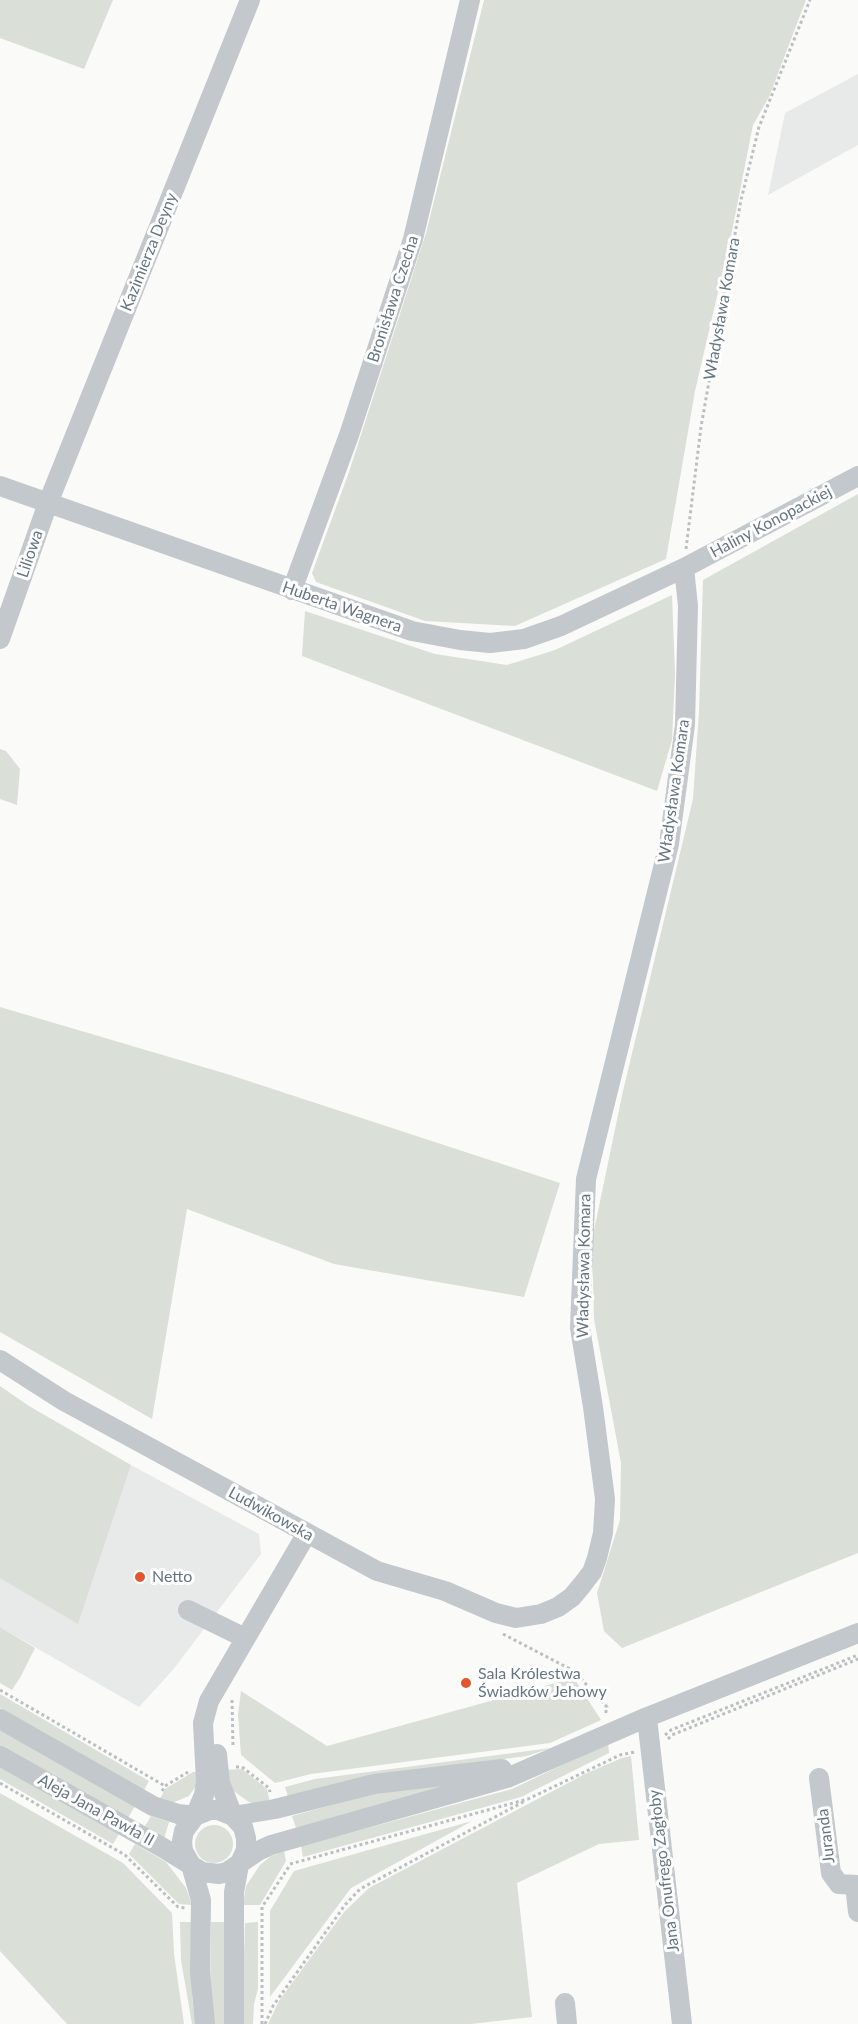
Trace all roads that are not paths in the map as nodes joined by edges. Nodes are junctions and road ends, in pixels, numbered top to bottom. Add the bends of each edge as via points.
1 (250, 0) edge
2 (470, 0) edge
3 (858, 476) edge
4 (0, 486) edge
5 (48, 503) junction
6 (684, 568) junction
7 (292, 590) junction
8 (0, 639) edge
9 (0, 1360) edge
10 (307, 1533) junction
11 (558, 1607) joint
12 (188, 1610) dead end
13 (858, 1634) edge
14 (245, 1638) junction
15 (226, 1688) junction
16 (645, 1718) junction
17 (0, 1719) edge
18 (0, 1756) edge
19 (552, 1758) junction
20 (819, 1778) dead end
21 (195, 1816) junction
22 (233, 1816) junction
23 (191, 1865) junction
24 (238, 1865) junction
25 (856, 1885) edge
26 (858, 1912) edge
27 (565, 2003) dead end
28 (205, 2024) edge
29 (234, 2024) edge
30 (567, 2024) edge
31 (682, 2024) edge

1 - 5 street, Kazimierza Deyny
2 - 7 street, Bronisława Czecha via 413,239 349,435
3 - 6 street, Haliny Konopackiej
4 - 5 street, Huberta Wagnera
5 - 7 street, Huberta Wagnera
5 - 8 street, Liliowa
6 - 7 street, Huberta Wagnera via 539,635 490,643 412,631
6 - 11 street, Władysława Komara via 688,606 685,725 669,844 585,1179 580,1328 605,1499 603,1533 592,1572 572,1597
9 - 10 street, Ludwikowska via 64,1401
10 - 11 street, Ludwikowska via 371,1569 446,1591 506,1616 541,1614
10 - 14 street
12 - 14 street
13 - 16 street
14 - 15 street
15 - 21 street via 209,1701 203,1723 206,1782
15 - 22 street via 216,1705 218,1768
16 - 19 street
16 - 31 street, Jana Onufrego Zagłoby
17 - 21 street, Aleja Jana Pawła II via 153,1806
18 - 23 street, Aleja Jana Pawła II
19 - 22 street via 516,1768 374,1785
19 - 24 street via 496,1781 271,1845
20 - 25 street, Juranda via 831,1873 839,1884
21 - 22 street via 218,1810
21 - 23 street via 182,1841
22 - 24 street via 243,1827 246,1838 246,1850
23 - 24 street via 202,1872 219,1874
23 - 28 street via 201,1900 200,1972
24 - 29 street via 234,1892
25 - 26 street, Juranda
27 - 30 street

